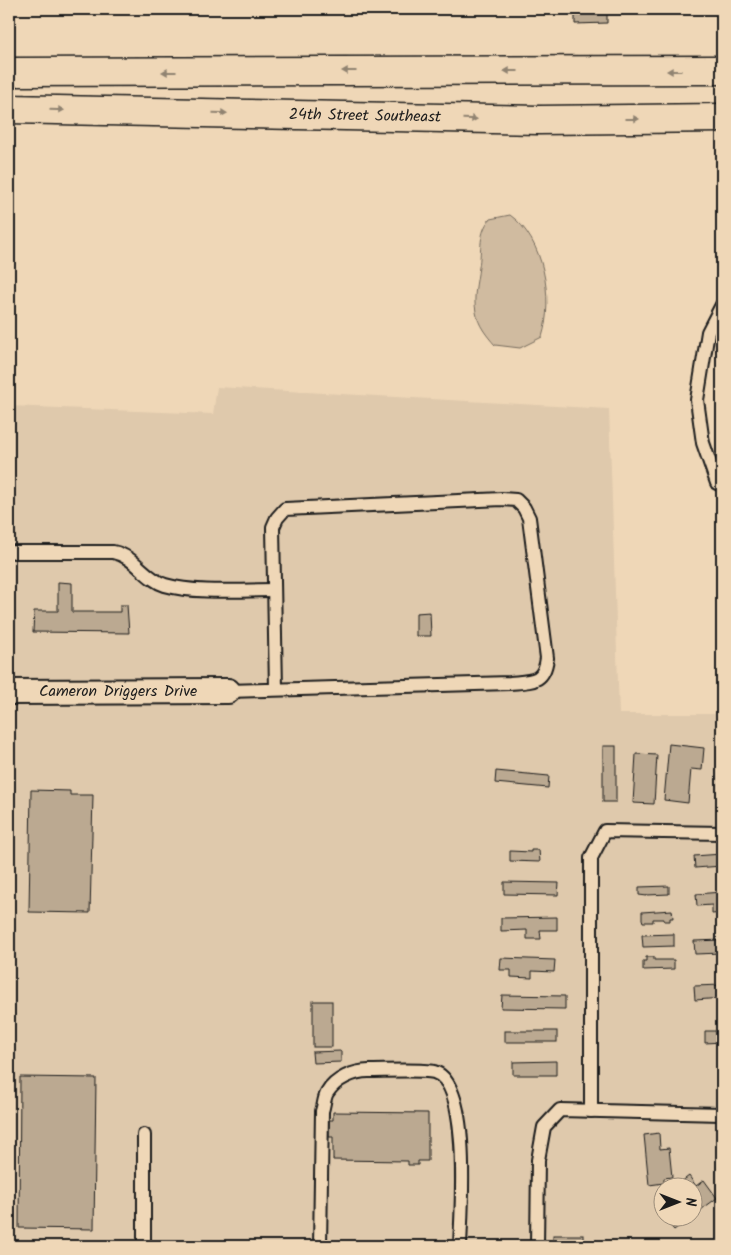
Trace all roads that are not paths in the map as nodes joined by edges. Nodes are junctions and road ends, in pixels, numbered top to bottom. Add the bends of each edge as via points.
1 (722, 70) edge
2 (9, 72) edge
3 (9, 109) edge
4 (722, 118) edge
5 (722, 305) edge
6 (722, 486) edge
7 (14, 552) dead end
8 (274, 590) junction
9 (276, 690) junction
10 (228, 691) joint
11 (9, 692) edge
12 (722, 834) edge
13 (591, 1111) junction
14 (722, 1114) edge
15 (144, 1135) dead end
16 (144, 1246) edge
17 (320, 1246) edge
18 (460, 1246) edge
19 (537, 1246) edge

1 -> 2 street
3 -> 4 street, 24th Street Southeast via 539,120
5 - 6 lane via 708,332 698,400 703,442 717,483
7 - 8 lane via 113,552 123,554 163,584 187,588
8 - 9 lane
8 - 9 lane via 273,527 285,509 516,500 529,518 548,658 540,678 531,681
9 - 10 lane
10 - 11 street, Cameron Driggers Drive
12 - 13 lane via 605,831 591,858
13 - 14 lane
13 - 19 lane via 560,1110 544,1127 538,1160
15 - 16 lane
17 - 18 lane via 322,1111 327,1092 357,1071 434,1072 447,1081 457,1105 461,1133

